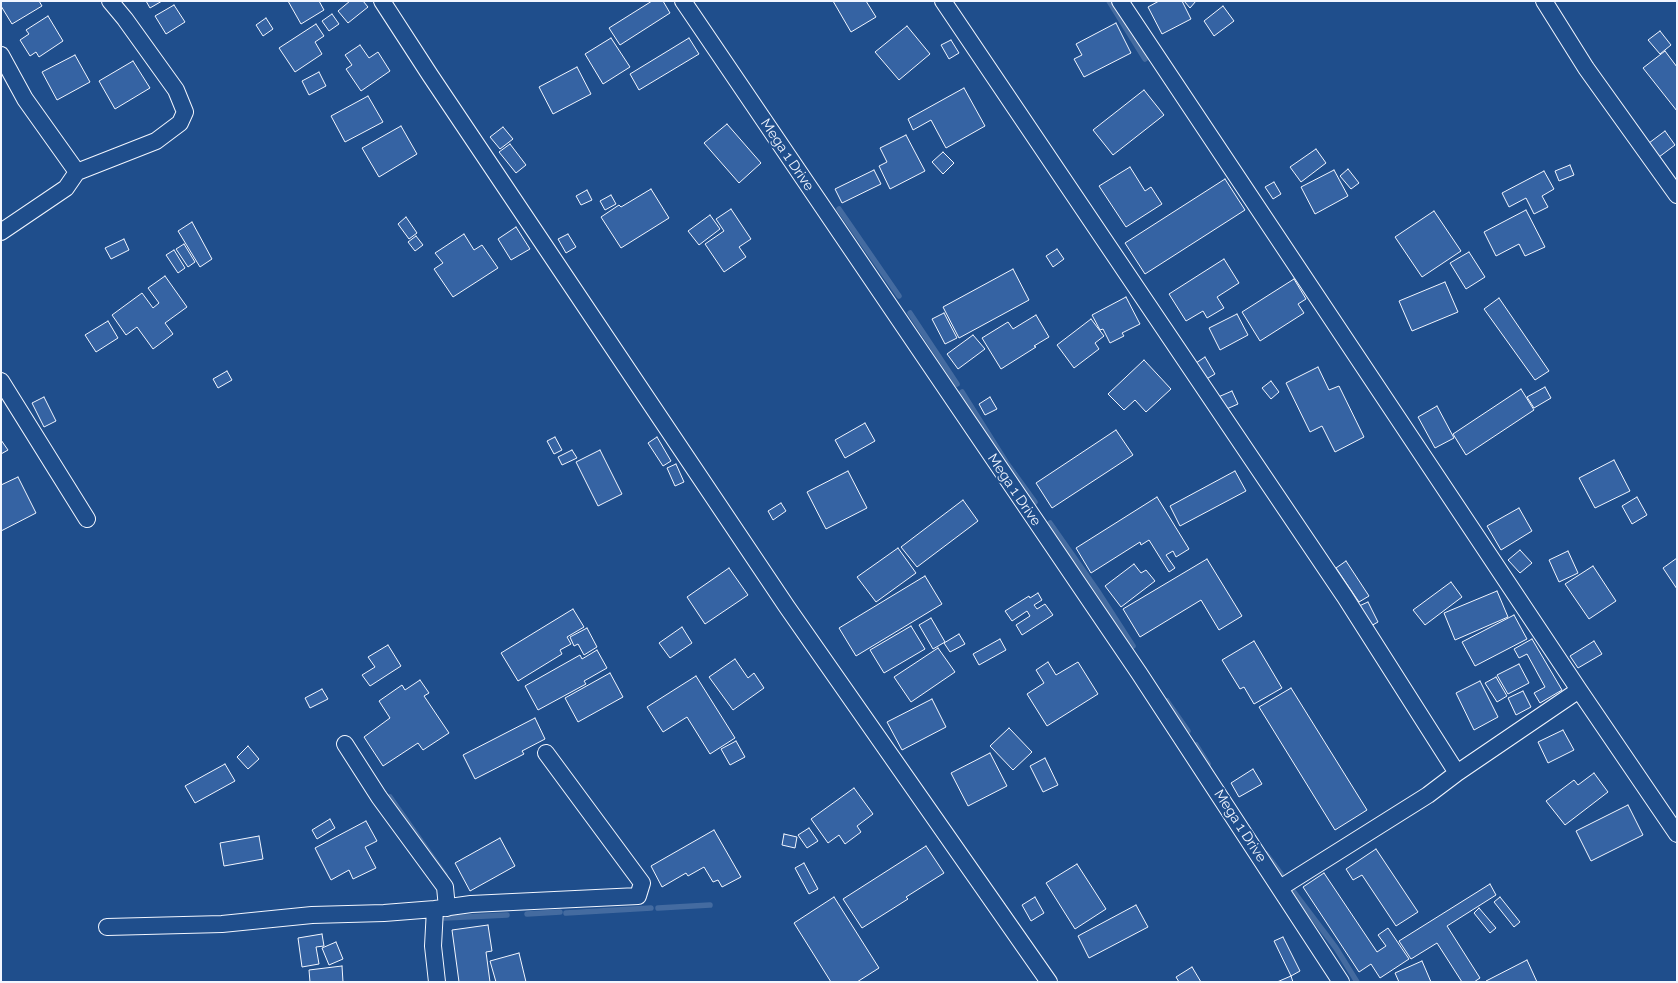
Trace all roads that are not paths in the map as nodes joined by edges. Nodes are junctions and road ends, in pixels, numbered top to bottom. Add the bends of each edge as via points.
1 (110, 1) edge
2 (382, 1) edge
3 (682, 1) edge
4 (943, 1) edge
5 (1120, 1) edge
6 (1544, 1) edge
7 (1, 55) edge
8 (77, 172) junction
9 (1677, 195) edge
10 (1, 232) edge
11 (1, 381) edge
12 (86, 519) dead end
13 (1579, 690) junction
14 (345, 744) dead end
15 (546, 753) dead end
16 (1457, 773) junction
17 (1677, 834) edge
18 (1280, 888) junction
19 (441, 908) junction
20 (107, 928) dead end
21 (437, 982) edge
22 (1049, 982) edge
23 (1342, 982) edge

1 - 8 street via 176,90 185,112 180,123 156,141
2 - 22 street via 787,607
3 - 18 street, Mega 1 Drive via 1139,673
4 - 16 street via 1345,597
5 - 13 street
6 - 9 street via 1586,68
7 - 8 street via 25,99
8 - 10 street via 66,188
11 - 12 street
13 - 16 street
13 - 17 street
14 - 19 street via 445,888
15 - 19 street via 642,883 638,896
16 - 18 street via 1428,796
18 - 23 street, Mega 1 Drive
19 - 20 street via 222,924
19 - 21 street via 432,946

